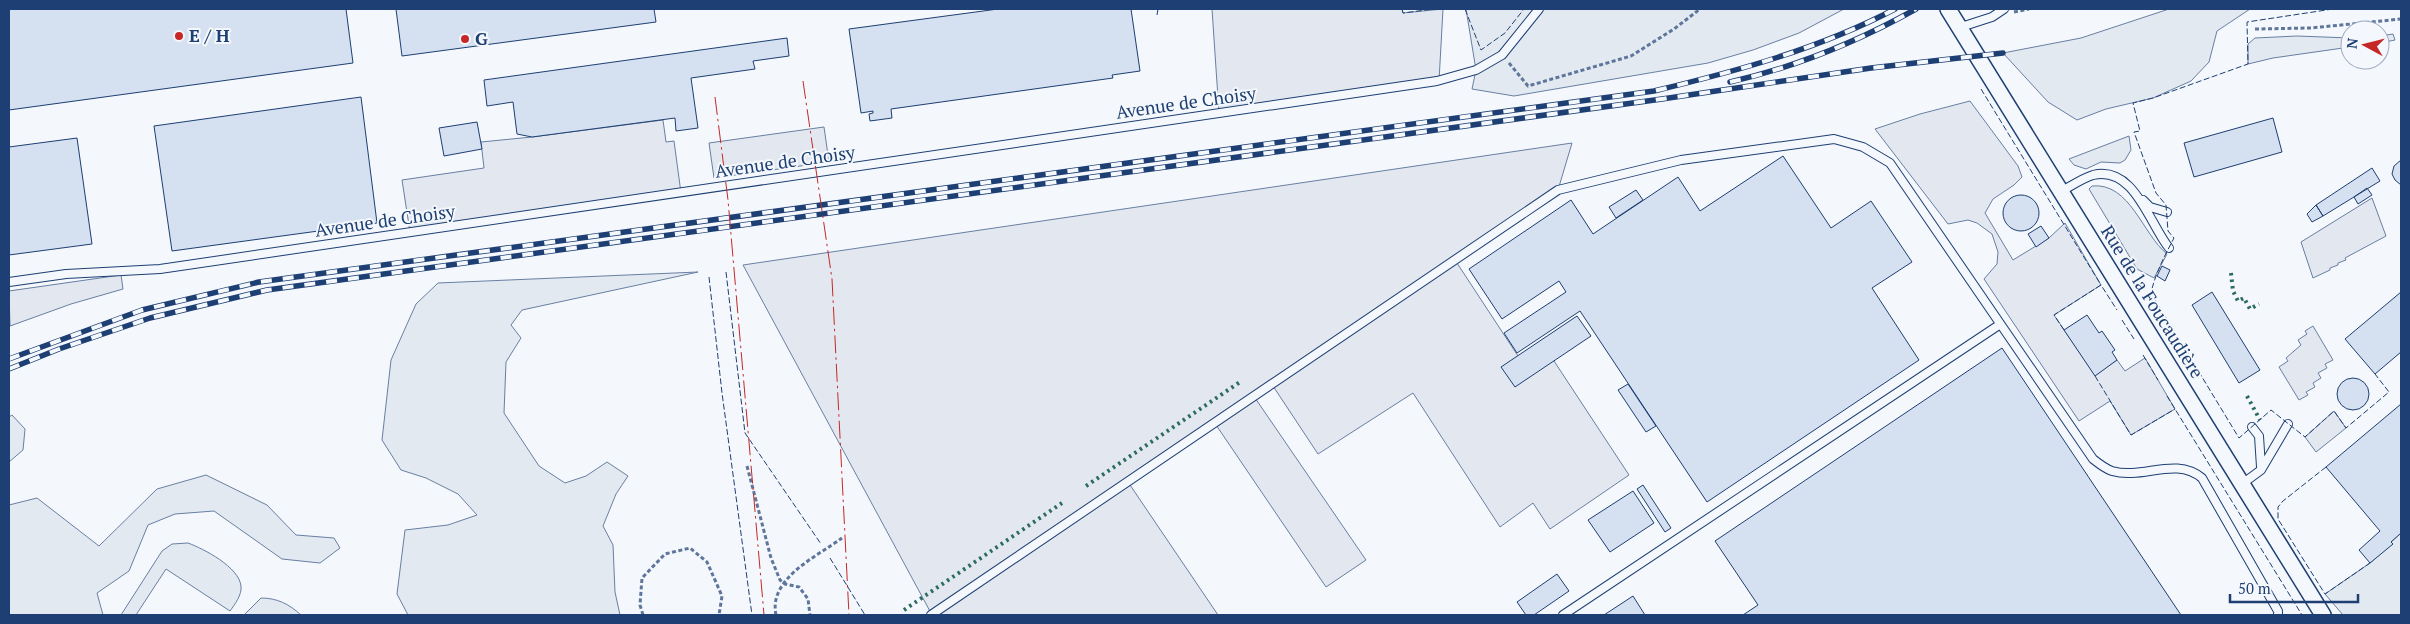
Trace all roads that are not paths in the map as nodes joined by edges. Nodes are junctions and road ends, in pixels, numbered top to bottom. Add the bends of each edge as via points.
1 (1539, 9) edge
2 (1948, 9) edge
3 (2004, 9) edge
4 (1961, 27) junction
5 (2130, 185) junction
6 (2062, 191) junction
7 (2167, 212) dead end
8 (2169, 248) dead end
9 (9, 282) edge
10 (1999, 325) junction
11 (2288, 424) dead end
12 (2252, 427) dead end
13 (2261, 470) junction
14 (2242, 484) junction
15 (931, 615) edge
16 (1563, 615) edge
17 (2278, 615) edge
18 (2323, 615) edge

1 - 9 lane, Avenue de Choisy via 1502,55 1476,70 1437,81 160,269 66,274
2 - 4 street, Rue de la Foucaudière
3 - 4 lane via 1992,17
4 - 6 street, Rue de la Foucaudière
5 - 6 lane via 2105,174 2093,175
5 - 7 lane via 2150,207
5 - 8 lane
6 - 14 street, Rue de la Foucaudière
10 - 15 lane via 1890,164 1863,147 1834,139 1700,158 1558,190
10 - 16 lane
10 - 17 lane via 2092,459 2111,471 2129,473 2177,467 2192,470 2202,478
11 - 13 lane
12 - 13 lane via 2262,446
13 - 14 lane
14 - 18 street, Rue de la Foucaudière

